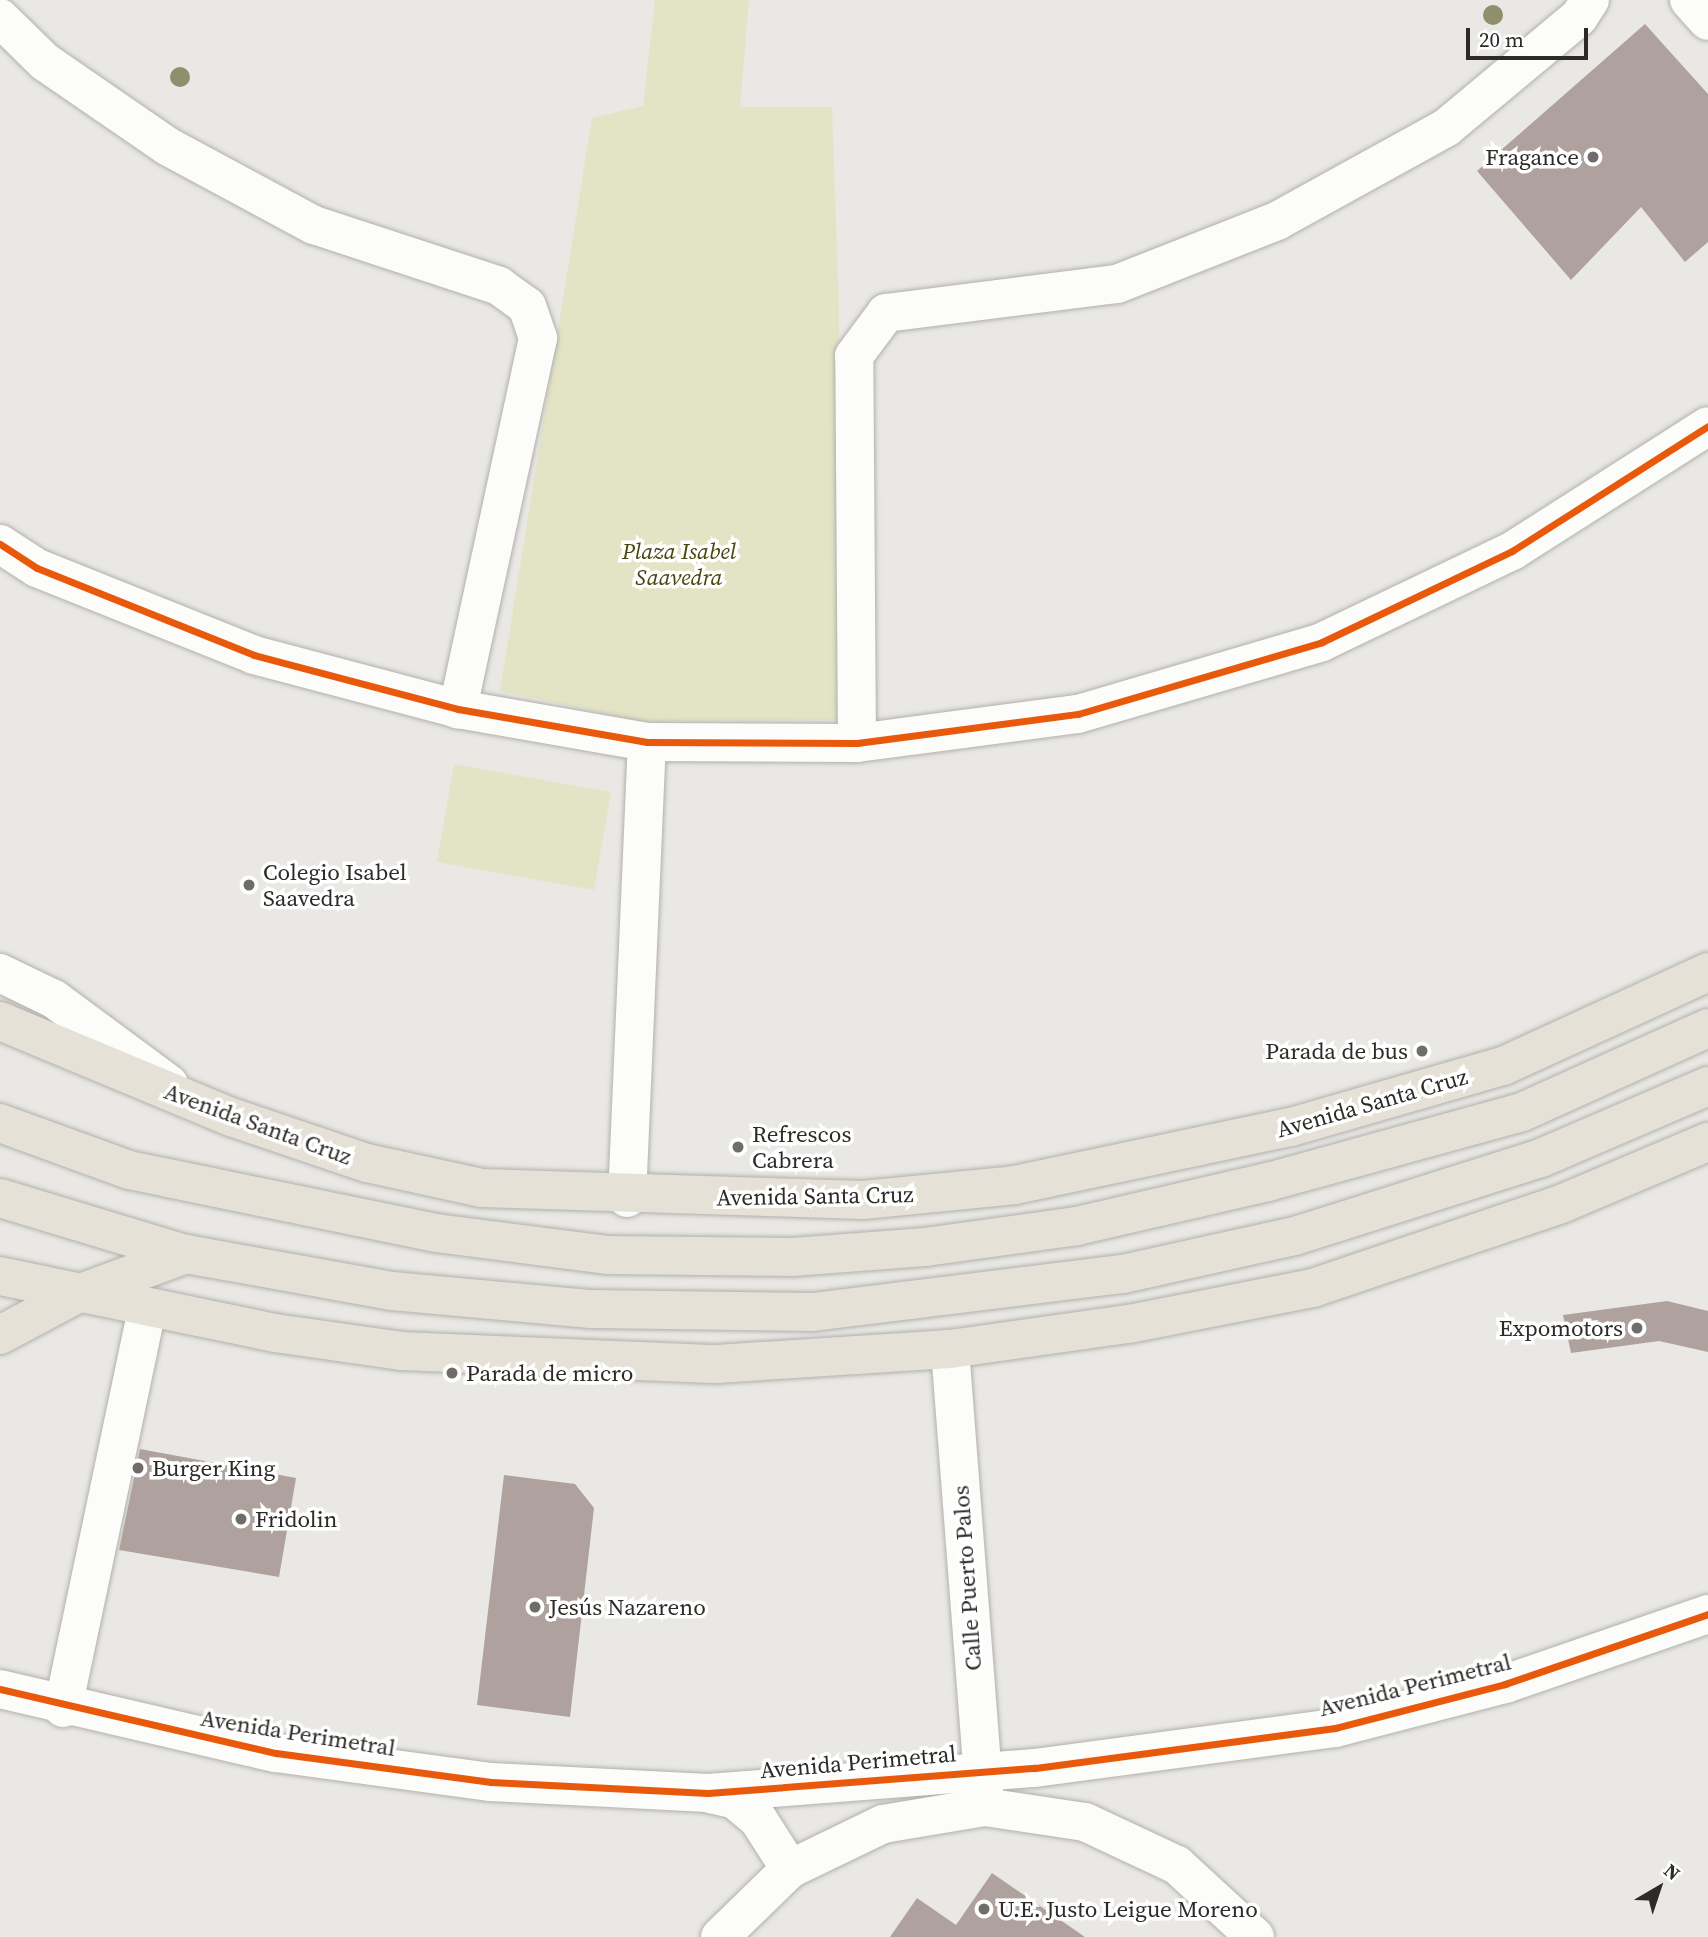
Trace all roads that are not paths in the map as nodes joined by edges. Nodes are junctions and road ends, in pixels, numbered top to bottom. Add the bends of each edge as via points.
1 (1590, 0) edge
2 (1689, 0) edge
3 (0, 18) edge
4 (1708, 21) edge
5 (1708, 426) edge
6 (0, 544) edge
7 (458, 709) junction
8 (647, 742) junction
9 (857, 743) junction
10 (1708, 972) edge
11 (0, 973) edge
12 (0, 1021) edge
13 (1708, 1028) edge
14 (1708, 1086) edge
15 (196, 1104) junction
16 (0, 1123) edge
17 (1708, 1142) edge
18 (0, 1198) edge
19 (627, 1198) junction
20 (186, 1254) junction
21 (0, 1276) edge
22 (75, 1295) junction
23 (147, 1308) junction
24 (0, 1335) edge
25 (950, 1349) junction
26 (1708, 1614) edge
27 (0, 1689) edge
28 (63, 1708) junction
29 (983, 1789) junction
30 (708, 1793) junction
31 (790, 1869) junction
32 (720, 1937) edge
33 (1255, 1937) edge

1 - 9 street via 1579,17 1447,127 1278,221 1117,284 886,313 855,356
2 - 4 street
3 - 7 street via 45,62 167,146 314,225 499,286 527,306 538,338
5 - 9 street via 1512,551 1322,642 1078,714
6 - 7 street via 37,568 254,655
7 - 8 street
8 - 9 street
8 - 19 street
10 - 19 main road, Avenida Santa Cruz via 1503,1066 1174,1156 1015,1185 863,1200
11 - 15 street via 54,999
12 - 15 main road, Avenida Santa Cruz
13 - 16 main road, Avenida Santa Cruz via 1522,1112 1268,1182 1077,1226 926,1247 793,1257 607,1255 436,1234 130,1170
14 - 20 main road via 1541,1158 1295,1236 1123,1274 947,1300 813,1312 592,1309 392,1291
15 - 19 main road, Avenida Santa Cruz via 368,1163 482,1188
17 - 25 main road via 1560,1204 1313,1288 1129,1324
18 - 20 main road
20 - 22 main road
21 - 22 main road
22 - 23 main road
22 - 24 main road
23 - 25 main road via 401,1351 577,1361 717,1364
23 - 28 street
25 - 29 street, Calle Puerto Palos
26 - 29 street, Avenida Perimetral via 1506,1684 1335,1728
27 - 28 street, Avenida Perimetral
28 - 30 street, Avenida Perimetral via 275,1753 491,1782
29 - 30 street, Avenida Perimetral
29 - 31 street via 883,1824
29 - 33 street via 1086,1822 1177,1865
30 - 31 street, Avenida Perimetral via 734,1800 758,1819
31 - 32 street

